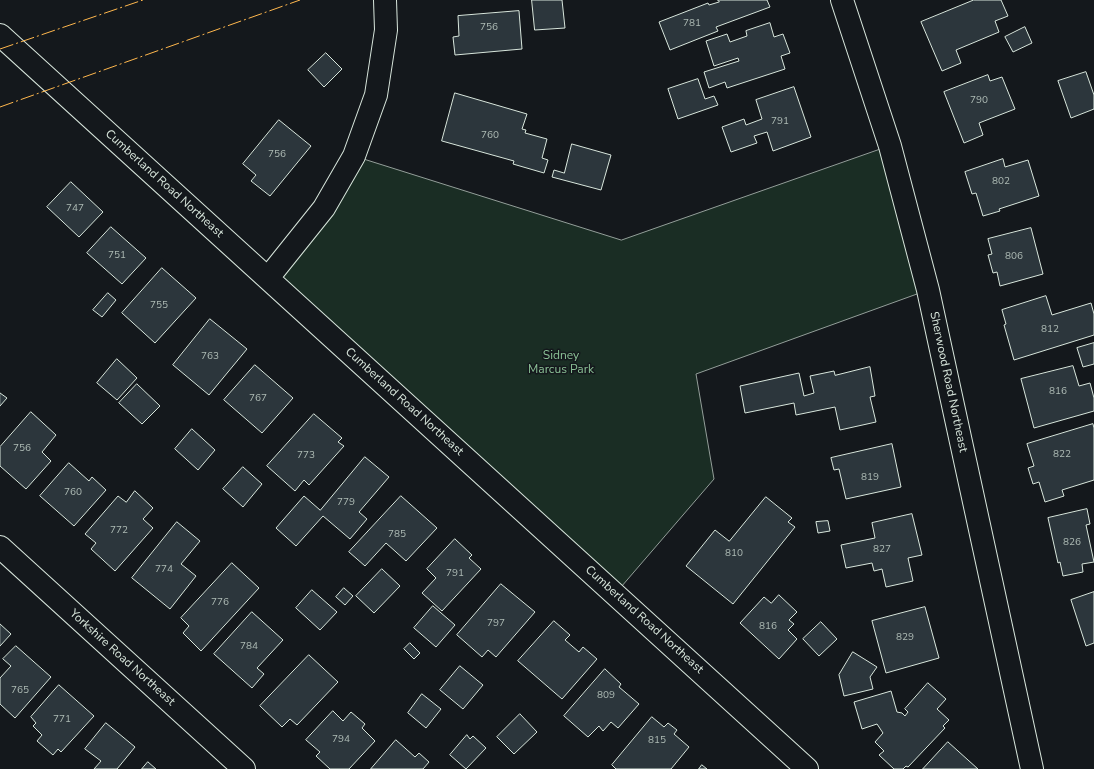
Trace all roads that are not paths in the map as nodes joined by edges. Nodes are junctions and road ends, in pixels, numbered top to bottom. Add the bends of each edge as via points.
1 (385, 0) edge
2 (842, 0) edge
3 (0, 35) edge
4 (268, 278) junction
5 (0, 547) edge
6 (244, 769) edge
7 (808, 769) edge
8 (1032, 769) edge

1 - 4 street via 386,30 376,95 354,156 324,208
2 - 8 street, Sherwood Road Northeast via 890,146 928,290
3 - 4 street, Cumberland Road Northeast
4 - 7 street, Cumberland Road Northeast
5 - 6 street, Yorkshire Road Northeast

